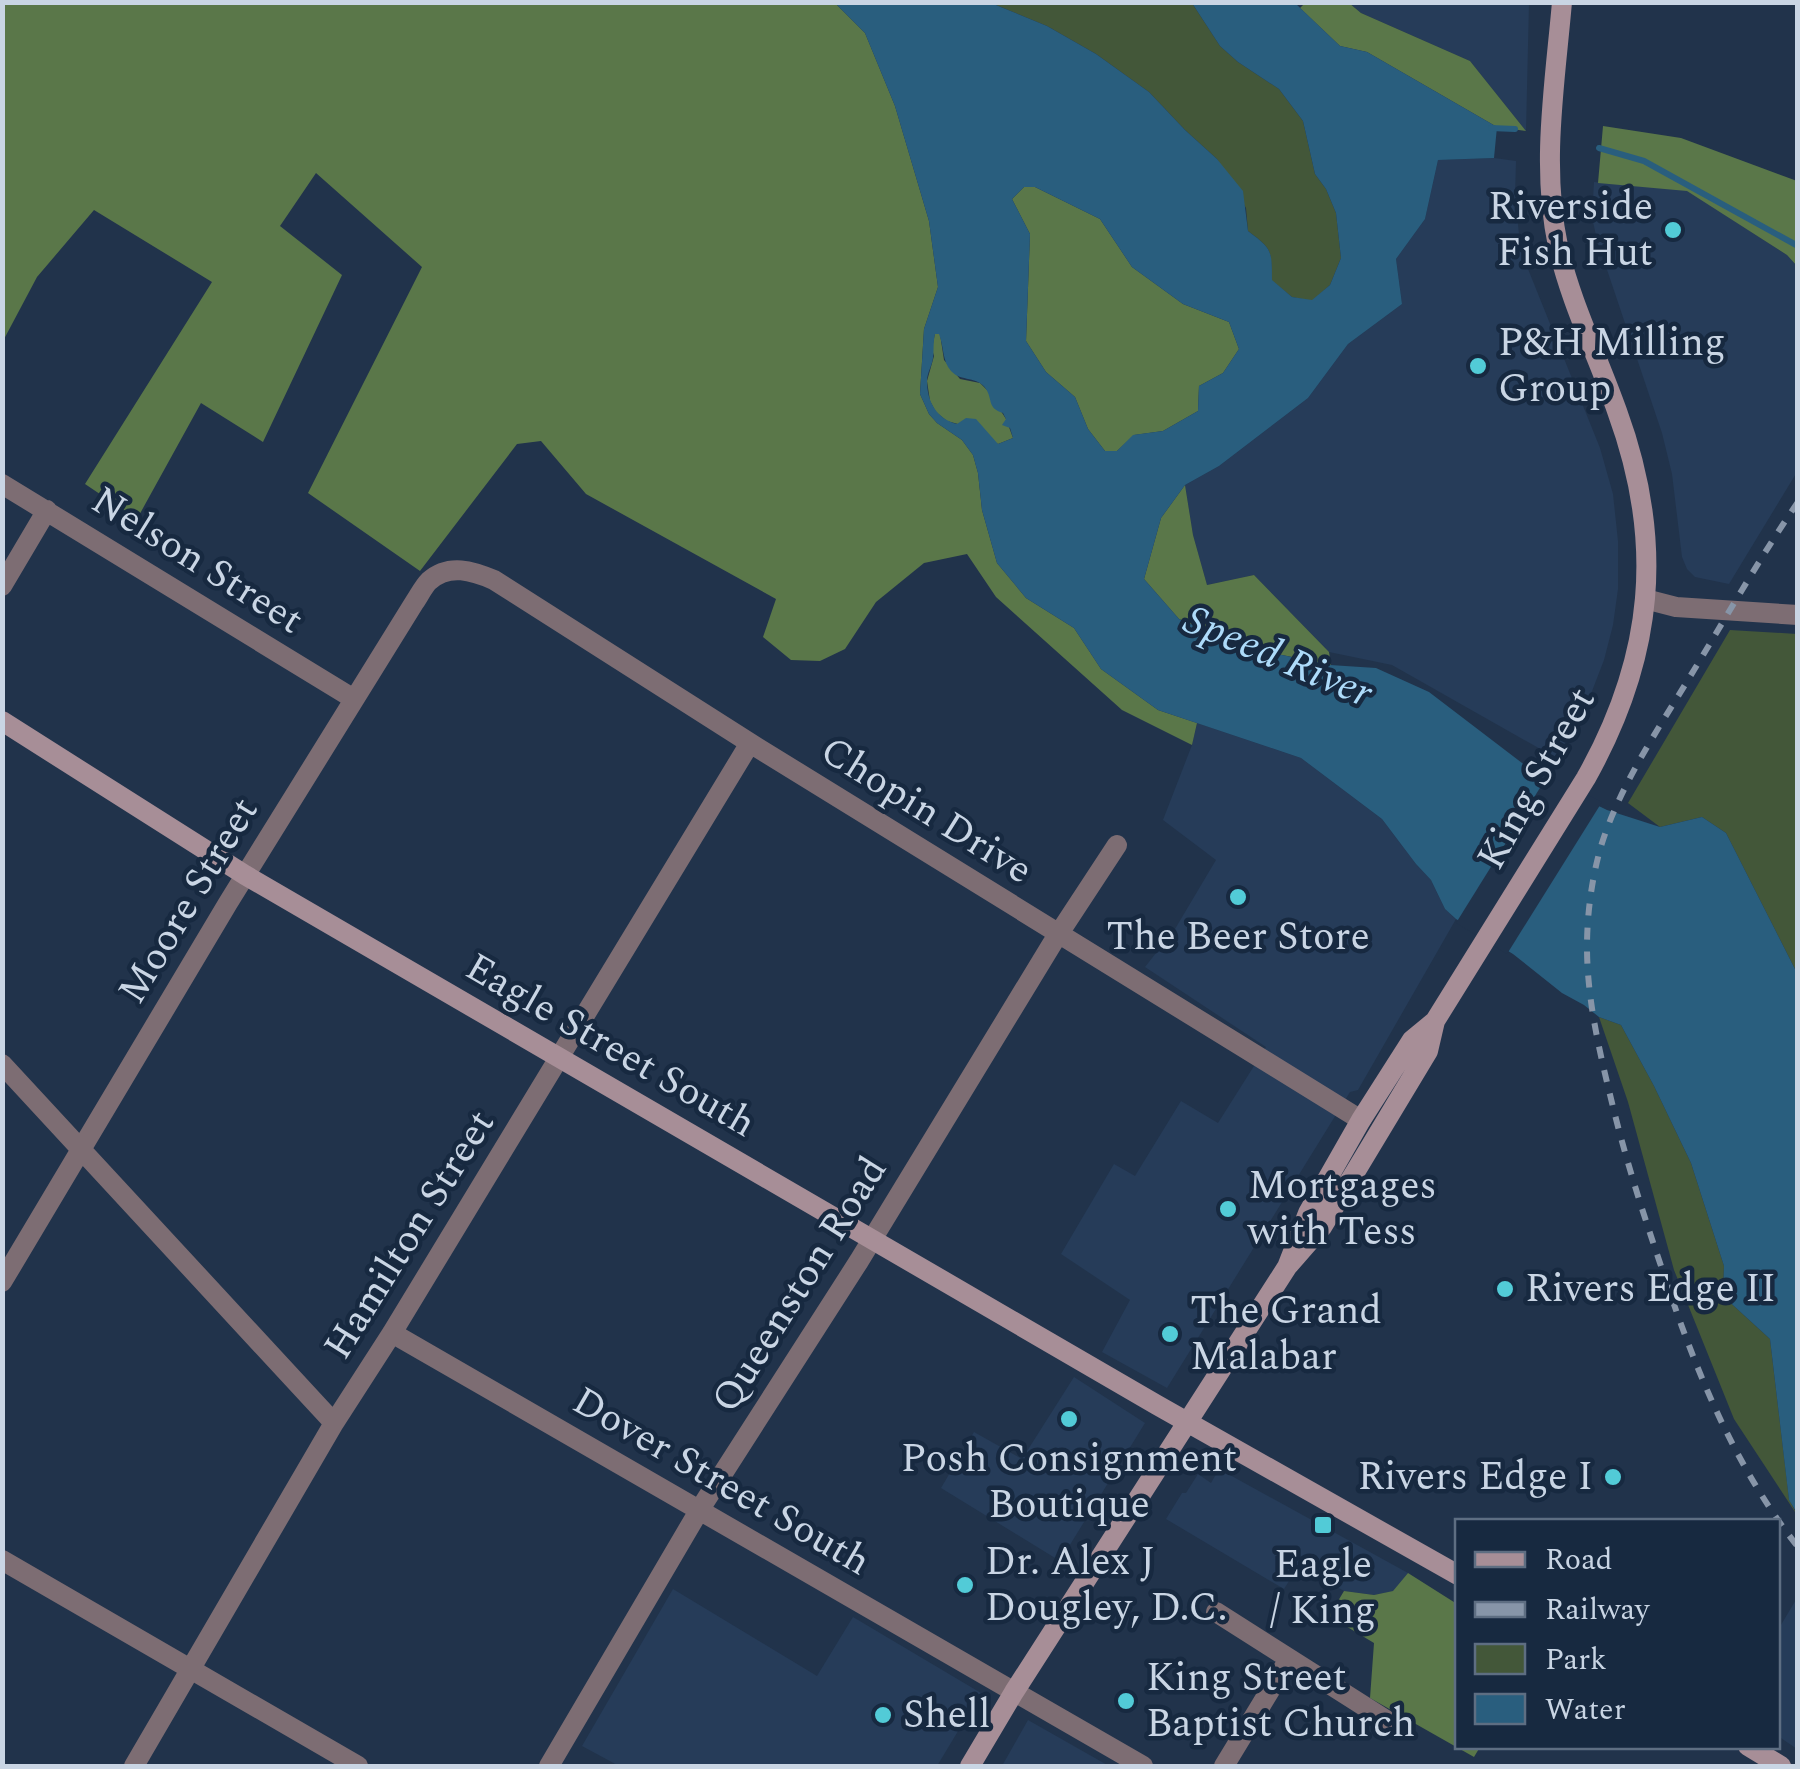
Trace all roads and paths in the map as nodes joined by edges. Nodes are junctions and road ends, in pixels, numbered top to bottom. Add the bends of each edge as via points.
1 (1562, 2) edge
2 (2, 484) edge
3 (46, 510) junction
4 (451, 570) joint
5 (2, 586) edge
6 (1645, 600) junction
7 (1798, 615) edge
8 (354, 699) junction
9 (2, 721) edge
10 (750, 744) junction
11 (1117, 845) dead end
12 (245, 875) junction
13 (1059, 934) junction
14 (1436, 1021) junction
15 (560, 1058) junction
16 (2, 1064) edge
17 (1362, 1120) junction
18 (80, 1149) junction
19 (872, 1239) junction
20 (1288, 1267) junction
21 (2, 1282) edge
22 (392, 1333) junction
23 (1188, 1422) junction
24 (334, 1423) junction
25 (700, 1508) junction
26 (2, 1560) edge
27 (1455, 1573) edge
28 (1216, 1612) dead end
29 (1289, 1659) junction
30 (192, 1668) junction
31 (1014, 1692) junction
32 (1386, 1720) dead end
33 (1753, 1749) edge
34 (134, 1766) edge
35 (358, 1766) edge
36 (549, 1766) edge
37 (970, 1766) edge
38 (1142, 1766) edge
39 (1224, 1766) edge
40 (1781, 1766) edge

1 - 6 main road, King Street via 1549,162 1553,224 1634,462 1646,538
2 - 3 street, Nelson Street
3 - 5 street
3 - 8 street, Nelson Street
4 - 8 street, Moore Street via 430,580
4 - 10 street, Chopin Drive via 494,580
6 - 7 street
6 - 14 main road, King Street via 1636,660 1606,742
8 - 12 street, Moore Street
9 - 12 main road, Eagle Street South
10 - 13 street, Chopin Drive
10 - 15 street, Hamilton Street
11 - 13 street, Queenston Road
12 - 15 main road, Eagle Street South
12 - 18 street, Moore Street
13 - 17 street, Chopin Drive
13 - 19 street, Queenston Road
14 - 17 main road via 1412,1040
14 - 20 main road via 1428,1051 1333,1210
15 - 19 main road, Eagle Street South
15 - 22 street, Hamilton Street
16 - 18 street
17 - 20 main road via 1308,1213
18 - 21 street, Moore Street
18 - 24 street
19 - 23 main road, Eagle Street South
19 - 25 street, Queenston Road
20 - 23 main road
22 - 24 street, Hamilton Street
22 - 25 street, Dover Street South
23 - 27 main road, Eagle Street South
23 - 31 main road
24 - 30 street, Hamilton Street
25 - 31 street, Dover Street South
25 - 36 street, Queenston Road
26 - 30 street
28 - 29 street
29 - 32 street
29 - 39 street
30 - 34 street, Hamilton Street
30 - 35 street
31 - 37 main road
31 - 38 street, Dover Street South
33 - 40 main road

